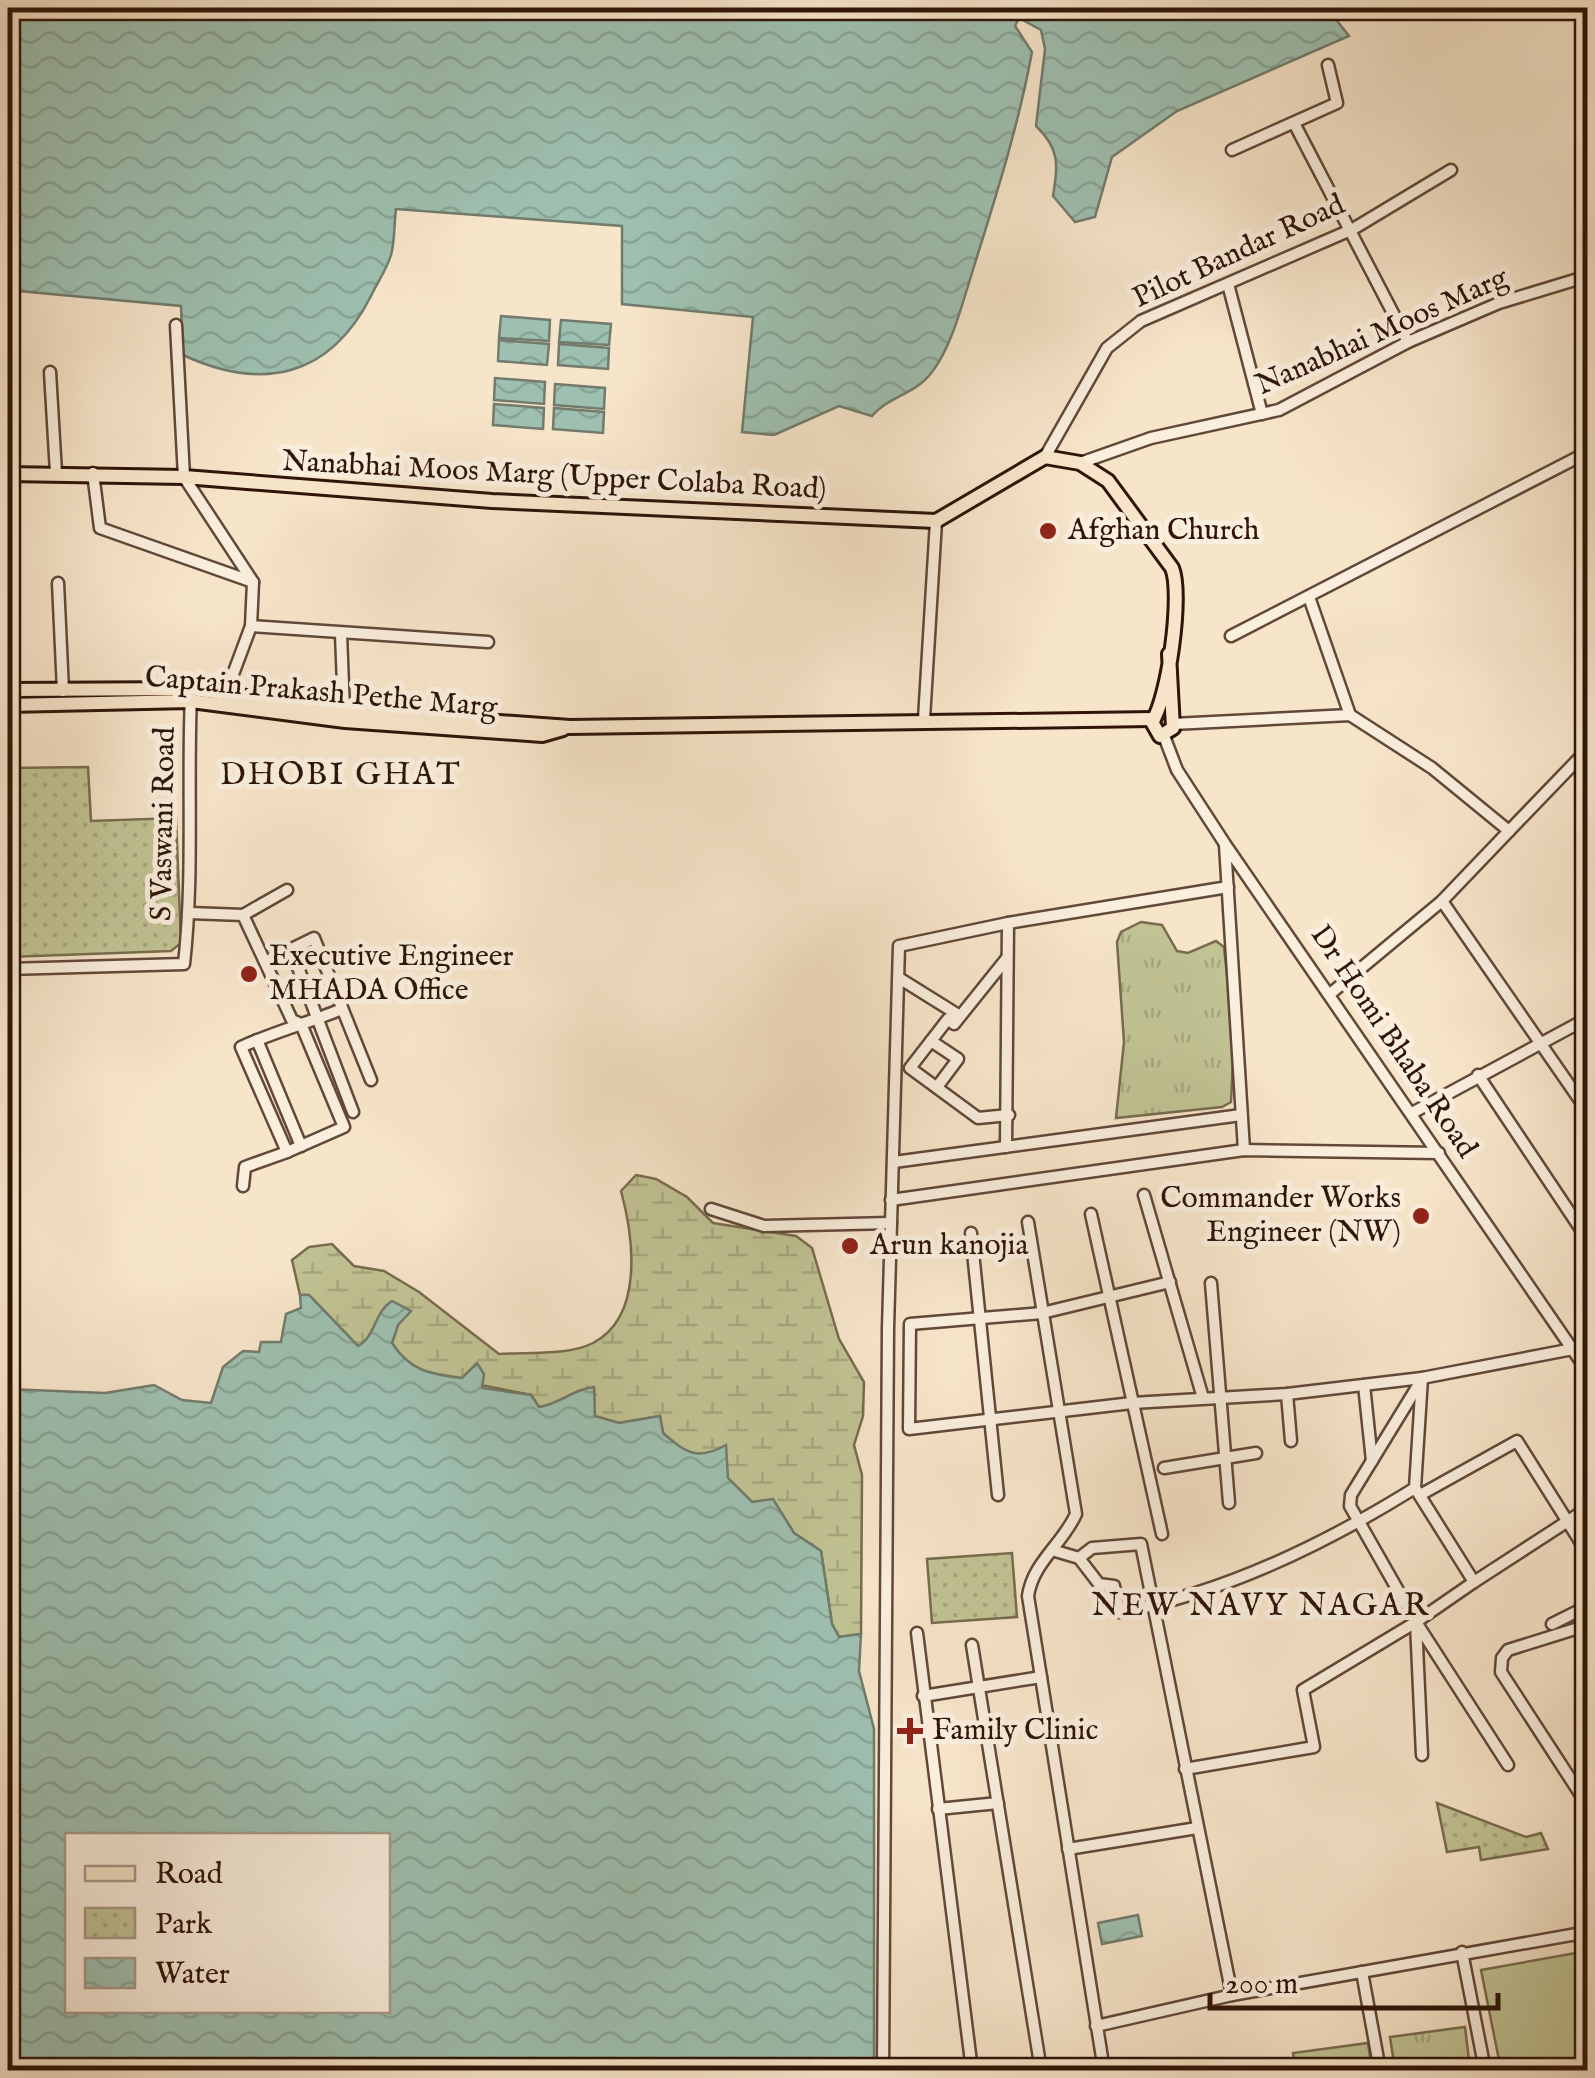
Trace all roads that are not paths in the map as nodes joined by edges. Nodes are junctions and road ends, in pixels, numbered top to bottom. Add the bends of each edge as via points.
1 (1328, 65) dead end
2 (1294, 123) junction
3 (1232, 150) dead end
4 (1450, 170) dead end
5 (1353, 229) junction
6 (1588, 276) edge
7 (1228, 284) junction
8 (176, 325) dead end
9 (1408, 342) junction
10 (50, 372) dead end
11 (1262, 414) junction
12 (1588, 452) edge
13 (1045, 457) junction
14 (1080, 463) junction
15 (56, 473) junction
16 (93, 473) junction
17 (11, 475) edge
18 (184, 477) junction
19 (936, 520) junction
20 (254, 582) junction
21 (58, 583) dead end
22 (1309, 597) junction
23 (252, 626) junction
24 (340, 634) junction
25 (1231, 636) dead end
26 (488, 642) dead end
27 (1169, 654) junction
28 (8, 690) edge
29 (62, 690) junction
30 (226, 693) junction
31 (191, 695) junction
32 (8, 705) edge
33 (344, 711) junction
34 (1350, 714) junction
35 (1155, 717) junction
36 (924, 719) junction
37 (1104, 722) junction
38 (1173, 722) junction
39 (570, 728) junction
40 (1160, 735) junction
41 (1586, 754) edge
42 (1509, 830) junction
43 (1226, 844) junction
44 (1228, 887) junction
45 (287, 890) dead end
46 (1442, 900) junction
47 (190, 913) junction
48 (243, 915) junction
49 (1008, 924) junction
50 (291, 949) junction
51 (1008, 957) junction
52 (267, 961) junction
53 (8, 970) edge
54 (899, 978) junction
55 (1330, 994) junction
56 (342, 1009) junction
57 (960, 1016) junction
58 (320, 1018) junction
59 (1588, 1018) edge
60 (301, 1024) junction
61 (257, 1040) junction
62 (931, 1041) junction
63 (1541, 1043) junction
64 (1478, 1075) junction
65 (371, 1080) dead end
66 (938, 1088) junction
67 (354, 1112) dead end
68 (1588, 1112) edge
69 (1412, 1113) junction
70 (1241, 1114) junction
71 (1009, 1115) junction
72 (301, 1146) junction
73 (1006, 1146) junction
74 (1244, 1150) junction
75 (287, 1152) junction
76 (1438, 1153) junction
77 (894, 1162) junction
78 (243, 1186) dead end
79 (1144, 1196) dead end
80 (890, 1200) junction
81 (711, 1209) dead end
82 (1091, 1214) dead end
83 (1028, 1222) dead end
84 (890, 1223) junction
85 (971, 1233) dead end
86 (1588, 1240) edge
87 (1170, 1282) junction
88 (1211, 1283) dead end
89 (1109, 1297) junction
90 (1042, 1313) junction
91 (978, 1318) junction
92 (1588, 1341) edge
93 (1573, 1349) junction
94 (1588, 1372) edge
95 (1422, 1378) junction
96 (1364, 1385) junction
97 (1287, 1394) junction
98 (1218, 1397) junction
99 (1204, 1398) junction
100 (1132, 1403) junction
101 (1060, 1412) junction
102 (990, 1421) junction
103 (1291, 1441) dead end
104 (1256, 1453) dead end
105 (1223, 1458) junction
106 (1372, 1462) junction
107 (1164, 1468) dead end
108 (1418, 1492) junction
109 (998, 1495) dead end
110 (1228, 1503) dead end
111 (1588, 1508) edge
112 (1566, 1520) junction
113 (1357, 1524) junction
114 (1162, 1534) dead end
115 (1052, 1550) junction
116 (1588, 1554) edge
117 (1078, 1558) junction
118 (1474, 1582) junction
119 (1153, 1606) junction
120 (1588, 1606) edge
121 (1416, 1622) junction
122 (1552, 1624) dead end
123 (1588, 1625) edge
124 (916, 1633) dead end
125 (972, 1646) dead end
126 (1041, 1677) junction
127 (979, 1687) junction
128 (922, 1696) junction
129 (1422, 1756) dead end
130 (1508, 1765) dead end
131 (1186, 1768) junction
132 (998, 1803) junction
133 (1588, 1806) edge
134 (938, 1809) junction
135 (1197, 1828) junction
136 (1068, 1849) junction
137 (1588, 1932) edge
138 (1462, 1952) junction
139 (1362, 1972) junction
140 (1232, 1995) junction
141 (1096, 2026) junction
142 (883, 2070) edge
143 (972, 2070) edge
144 (1041, 2070) edge
145 (1104, 2070) edge
146 (1380, 2070) edge
147 (1484, 2070) edge

1 - 2 street via 1337,103
2 - 3 street
2 - 5 street
4 - 5 street, Pilot Bandar Road
5 - 7 street, Pilot Bandar Road
5 - 9 street
6 - 9 street, Nanabhai Moos Marg
7 - 11 street
7 - 13 street, Pilot Bandar Road via 1141,321 1107,348
8 - 18 street
9 - 11 street, Nanabhai Moos Marg
10 - 15 street
11 - 14 street, Nanabhai Moos Marg via 1152,438
12 - 22 street
13 - 14 main road
13 - 19 main road
14 - 27 main road via 1108,481 1172,568 1179,604
15 - 16 main road, Nanabhai Moos Marg (Upper Colaba Road)
15 - 17 main road, Nanabhai Moos Marg (Upper Colaba Road)
16 - 18 main road, Nanabhai Moos Marg (Upper Colaba Road)
16 - 20 street via 100,528
18 - 19 main road, Nanabhai Moos Marg (Upper Colaba Road) via 527,503
18 - 20 street
19 - 36 street
20 - 23 street
21 - 29 street
22 - 25 street
22 - 34 street
23 - 24 street
23 - 30 street
24 - 26 street
24 - 33 street
27 - 35 main road
27 - 38 main road
28 - 29 main road, Captain Prakash Pethe Marg
29 - 31 main road, Captain Prakash Pethe Marg
30 - 31 main road, Captain Prakash Pethe Marg
30 - 33 main road, Captain Prakash Pethe Marg
31 - 32 main road, Captain Prakash Pethe Marg
31 - 39 main road, Captain Prakash Pethe Marg via 344,722 542,735
31 - 47 street, S Vaswani Road
33 - 39 main road, Captain Prakash Pethe Marg
34 - 38 street
34 - 42 street
35 - 37 main road, Captain Prakash Pethe Marg
35 - 38 main road, Captain Prakash Pethe Marg
35 - 40 main road
36 - 37 main road, Captain Prakash Pethe Marg
36 - 39 main road, Captain Prakash Pethe Marg
37 - 40 main road, Captain Prakash Pethe Marg
38 - 40 main road
40 - 43 street, Dr Homi Bhaba Road
41 - 42 street
42 - 46 street
43 - 44 street
43 - 55 street, Dr Homi Bhaba Road
44 - 49 street
44 - 70 street
45 - 48 street
46 - 55 street
46 - 63 street
47 - 48 street
47 - 53 street, S Vaswani Road via 184,964
48 - 52 street
49 - 51 street
49 - 54 street via 898,946
50 - 52 street
50 - 56 street via 314,938
50 - 58 street
51 - 57 street
51 - 71 street
52 - 60 street via 292,1020
54 - 57 street
54 - 77 street
55 - 69 street, Dr Homi Bhaba Road
56 - 58 street
56 - 65 street
57 - 62 street via 954,1024 948,1019
58 - 60 street
58 - 67 street
59 - 63 street
60 - 61 street
60 - 72 street via 344,1126
61 - 72 street
61 - 75 street via 241,1046
62 - 66 street via 958,1060
62 - 66 street via 910,1068
63 - 64 street
63 - 68 street
64 - 69 street
64 - 86 street
66 - 71 street via 978,1118
69 - 76 street, Dr Homi Bhaba Road
70 - 73 street
70 - 74 street
71 - 73 street
72 - 75 street
73 - 77 street
74 - 76 street
74 - 80 street
75 - 78 street via 244,1167
76 - 93 street, Dr Homi Bhaba Road
77 - 80 street
79 - 87 street
80 - 84 street
81 - 84 street via 764,1226
82 - 89 street
83 - 90 street
84 - 142 street
85 - 91 street
87 - 89 street
87 - 99 street
88 - 98 street
89 - 90 street
89 - 100 street
90 - 91 street
90 - 101 street
91 - 102 street
91 - 102 street via 910,1324 909,1429
92 - 93 street
93 - 94 street, Dr Homi Bhaba Road
93 - 95 street
95 - 96 street
95 - 106 street
95 - 108 street
96 - 97 street
96 - 106 street
97 - 98 street
97 - 103 street
98 - 99 street
98 - 105 street
99 - 100 street
100 - 101 street
100 - 114 street
101 - 102 street
101 - 115 street via 1076,1514
102 - 109 street
104 - 105 street
105 - 107 street
105 - 110 street
106 - 113 street via 1351,1495
108 - 112 street via 1517,1441
108 - 113 street
108 - 118 street
111 - 112 street
112 - 116 street
112 - 118 street
113 - 119 street via 1222,1585
113 - 121 street
115 - 117 street
115 - 126 street via 1031,1574 1028,1596
117 - 119 street via 1099,1584 1114,1586 1118,1612
117 - 119 street via 1092,1548 1140,1544
118 - 121 street
119 - 131 street
120 - 122 street
121 - 129 street
121 - 130 street
121 - 131 street via 1302,1690 1314,1746
123 - 133 street via 1508,1650 1501,1672
124 - 128 street
125 - 127 street
126 - 127 street
126 - 136 street
127 - 128 street
127 - 132 street
128 - 134 street
131 - 135 street
132 - 134 street
132 - 144 street
134 - 143 street
135 - 136 street
135 - 140 street
136 - 141 street
137 - 138 street
138 - 139 street
138 - 147 street
139 - 140 street
139 - 146 street
140 - 141 street
141 - 145 street

